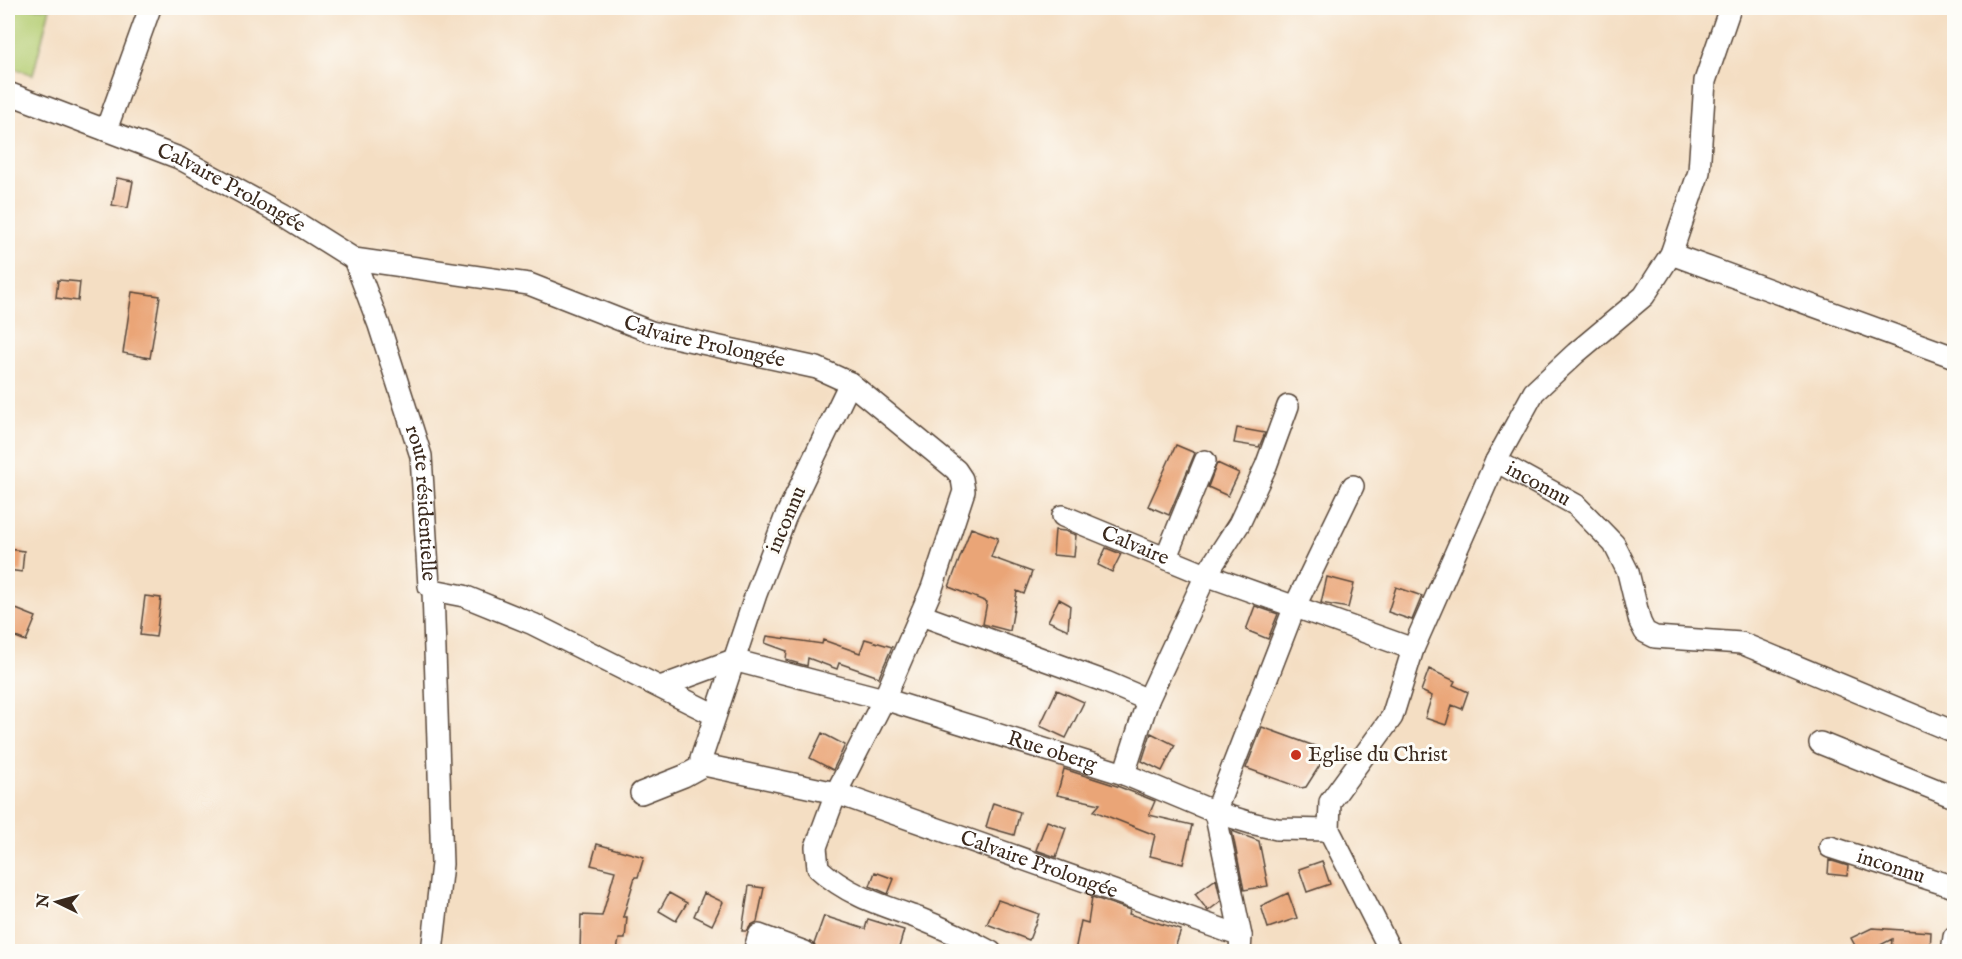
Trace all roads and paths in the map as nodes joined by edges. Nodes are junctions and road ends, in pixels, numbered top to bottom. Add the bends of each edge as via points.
1 (150, 8) edge
2 (1730, 8) edge
3 (8, 93) edge
4 (106, 130) junction
5 (1671, 254) junction
6 (354, 259) junction
7 (1954, 357) edge
8 (850, 383) junction
9 (1288, 406) dead end
10 (1205, 461) dead end
11 (1496, 461) junction
12 (1353, 486) dead end
13 (1063, 516) dead end
14 (1166, 557) junction
15 (1206, 575) junction
16 (433, 590) junction
17 (1295, 606) junction
18 (921, 615) junction
19 (1413, 649) junction
20 (733, 660) junction
21 (660, 687) junction
22 (884, 699) junction
23 (1148, 700) junction
24 (715, 715) junction
25 (1954, 732) edge
26 (1820, 743) dead end
27 (704, 765) junction
28 (1124, 774) junction
29 (836, 793) junction
30 (641, 794) dead end
31 (1954, 797) edge
32 (1215, 812) junction
33 (1329, 830) junction
34 (1830, 846) dead end
35 (1954, 887) edge
36 (1954, 937) edge
37 (1240, 944) edge
38 (432, 951) edge
39 (754, 951) edge
40 (805, 951) edge
41 (991, 951) edge
42 (1391, 951) edge
43 (1952, 951) edge

1 - 4 street
2 - 5 street via 1705,81 1699,172
3 - 4 street, Calvaire Prolongée
4 - 6 street, Calvaire Prolongée via 179,158
5 - 7 street
5 - 11 street via 1644,296 1534,392
6 - 8 street, Calvaire Prolongée via 529,284 651,332 817,368
6 - 16 street, route résidentielle via 421,456 429,586
8 - 18 street, Calvaire Prolongée via 963,479 964,491
8 - 20 street, inconnu via 785,518
9 - 15 street via 1239,525
10 - 14 street
11 - 19 street, inconnu
11 - 25 street, inconnu via 1576,505 1614,544 1628,572 1645,632 1655,637 1741,643
12 - 17 street
13 - 14 street, Calvaire
14 - 15 street, Calvaire
15 - 17 street, Calvaire
15 - 23 street
16 - 21 street, route résidentielle via 464,596 533,624
16 - 38 street via 442,864
17 - 19 street
17 - 32 street
18 - 22 street, Calvaire Prolongée
18 - 23 street
19 - 33 street, inconnu via 1392,717 1330,802
20 - 21 street
20 - 22 street
20 - 24 street, inconnu
21 - 24 street, route résidentielle
22 - 28 street, Rue oberg
22 - 29 street, Calvaire Prolongée
23 - 28 street
24 - 27 street, inconnu via 701,759
26 - 31 street
27 - 29 street
27 - 30 street
28 - 32 street, Rue oberg
29 - 37 street, Calvaire Prolongée
29 - 41 street, Calvaire Prolongée via 816,847 818,868 833,882 862,898
32 - 33 street via 1277,829
32 - 37 street
33 - 42 street
34 - 35 street, inconnu
36 - 43 street
39 - 40 street via 759,935

